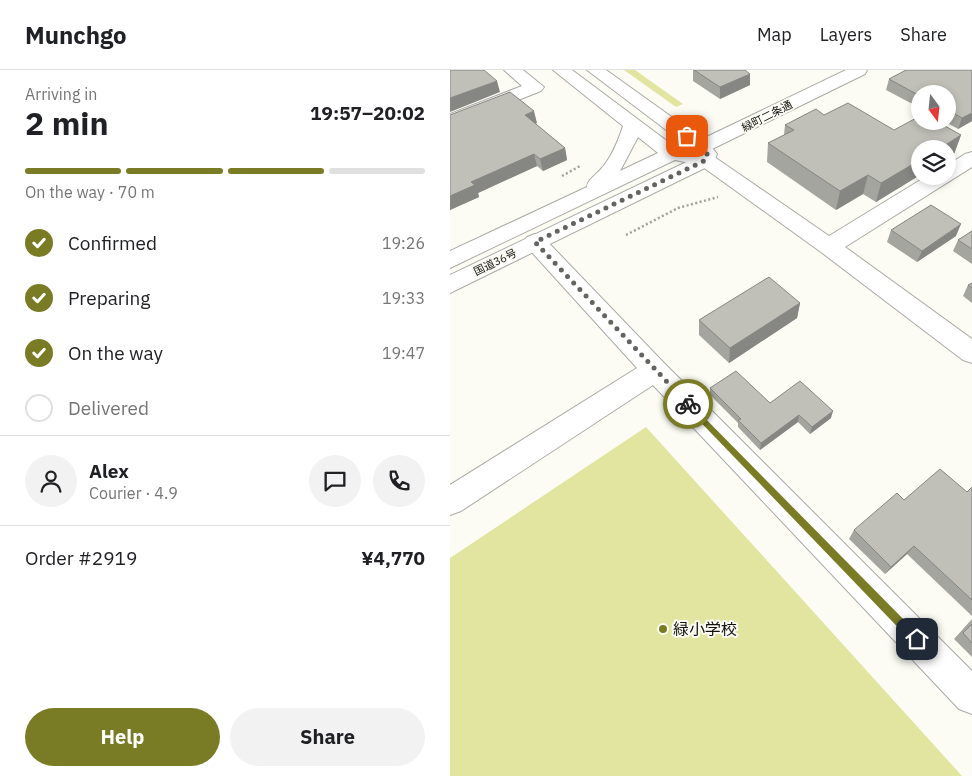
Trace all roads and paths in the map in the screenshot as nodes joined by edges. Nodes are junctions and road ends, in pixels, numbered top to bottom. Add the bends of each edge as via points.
1 (512, 70) edge
2 (561, 70) edge
3 (595, 70) edge
4 (860, 70) edge
5 (814, 74) dead end
6 (831, 84) junction
7 (450, 121) edge
8 (633, 125) junction
9 (672, 154) junction
10 (704, 154) junction
11 (970, 161) edge
12 (587, 163) dead end
13 (956, 169) edge
14 (562, 176) dead end
15 (928, 185) edge
16 (740, 186) junction
17 (579, 198) junction
18 (626, 235) dead end
19 (535, 242) junction
20 (829, 247) junction
21 (450, 260) edge
22 (450, 285) edge
23 (972, 353) edge
24 (655, 370) junction
25 (450, 501) edge
26 (972, 696) edge

1 - 7 main road via 535,87
2 - 8 main road
3 - 10 main road
4 - 6 main road, 緑町二条通
5 - 6 main road
6 - 10 main road, 緑町二条通
8 - 9 main road
8 - 17 main road via 613,168
9 - 10 main road
9 - 17 main road, 国道36号
10 - 16 main road
10 - 19 main road, 国道36号
11 - 13 main road
12 - 14 path
15 - 20 main road
16 - 18 path via 707,203 676,209
16 - 20 main road
17 - 21 main road, 国道36号
19 - 22 main road, 国道36号
19 - 24 main road
20 - 23 main road
24 - 25 main road
24 - 26 main road

